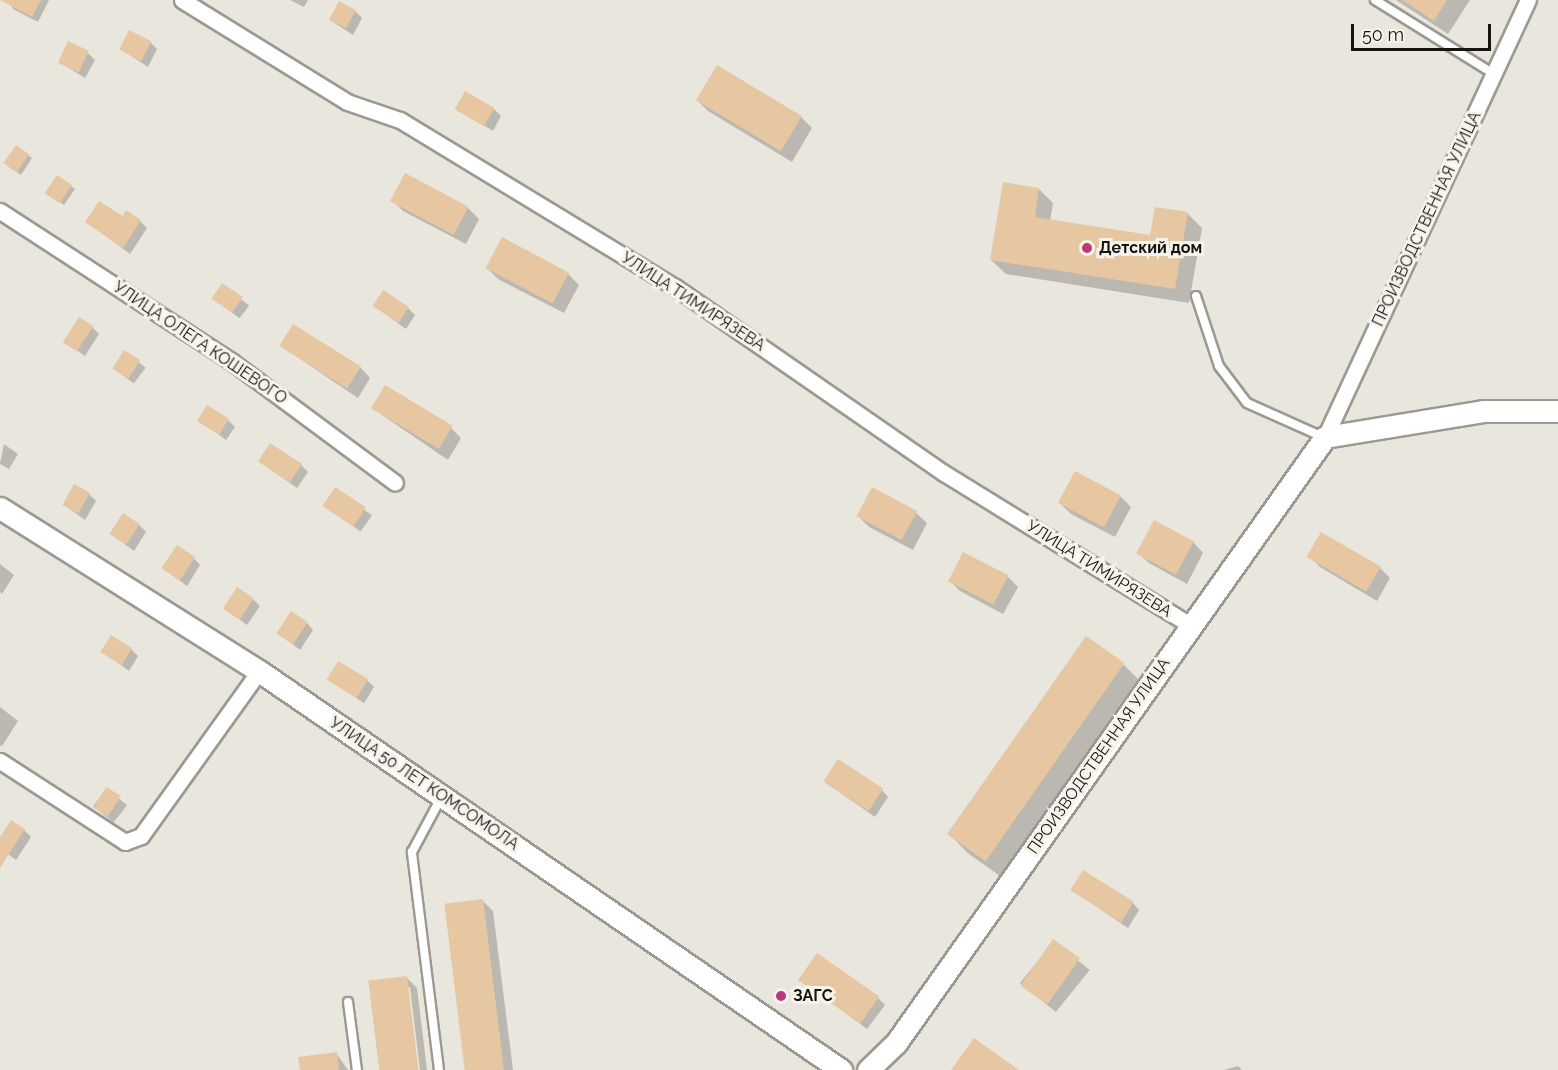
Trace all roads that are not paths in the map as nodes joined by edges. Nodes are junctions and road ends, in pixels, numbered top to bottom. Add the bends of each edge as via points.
1 (182, 0) edge
2 (1375, 0) edge
3 (1528, 0) edge
4 (1494, 74) junction
5 (0, 211) edge
6 (1196, 296) dead end
7 (1558, 411) edge
8 (1325, 437) junction
9 (395, 483) dead end
10 (0, 508) edge
11 (1192, 626) junction
12 (259, 671) junction
13 (0, 761) edge
14 (442, 796) junction
15 (348, 1002) dead end
16 (357, 1070) edge
17 (439, 1070) edge
18 (841, 1070) edge
19 (868, 1070) edge

1 - 11 street, УЛИЦА ТИМИРЯЗЕВА via 346,102 400,120 675,287 944,473
2 - 4 lane
3 - 4 street, ПРОИЗВОДСТВЕННАЯ УЛИЦА
4 - 8 street, ПРОИЗВОДСТВЕННАЯ УЛИЦА
5 - 9 street, УЛИЦА ОЛЕГА КОШЕВОГО via 231,361
6 - 8 lane via 1219,366 1247,403
7 - 8 street via 1483,411
8 - 11 street, ПРОИЗВОДСТВЕННАЯ УЛИЦА
10 - 12 street, УЛИЦА 50 ЛЕТ КОМСОМОЛА
11 - 19 street, ПРОИЗВОДСТВЕННАЯ УЛИЦА via 896,1043
12 - 13 street via 141,836 124,842
12 - 14 street, УЛИЦА 50 ЛЕТ КОМСОМОЛА
14 - 17 lane via 412,852
14 - 18 street, УЛИЦА 50 ЛЕТ КОМСОМОЛА
15 - 16 lane

